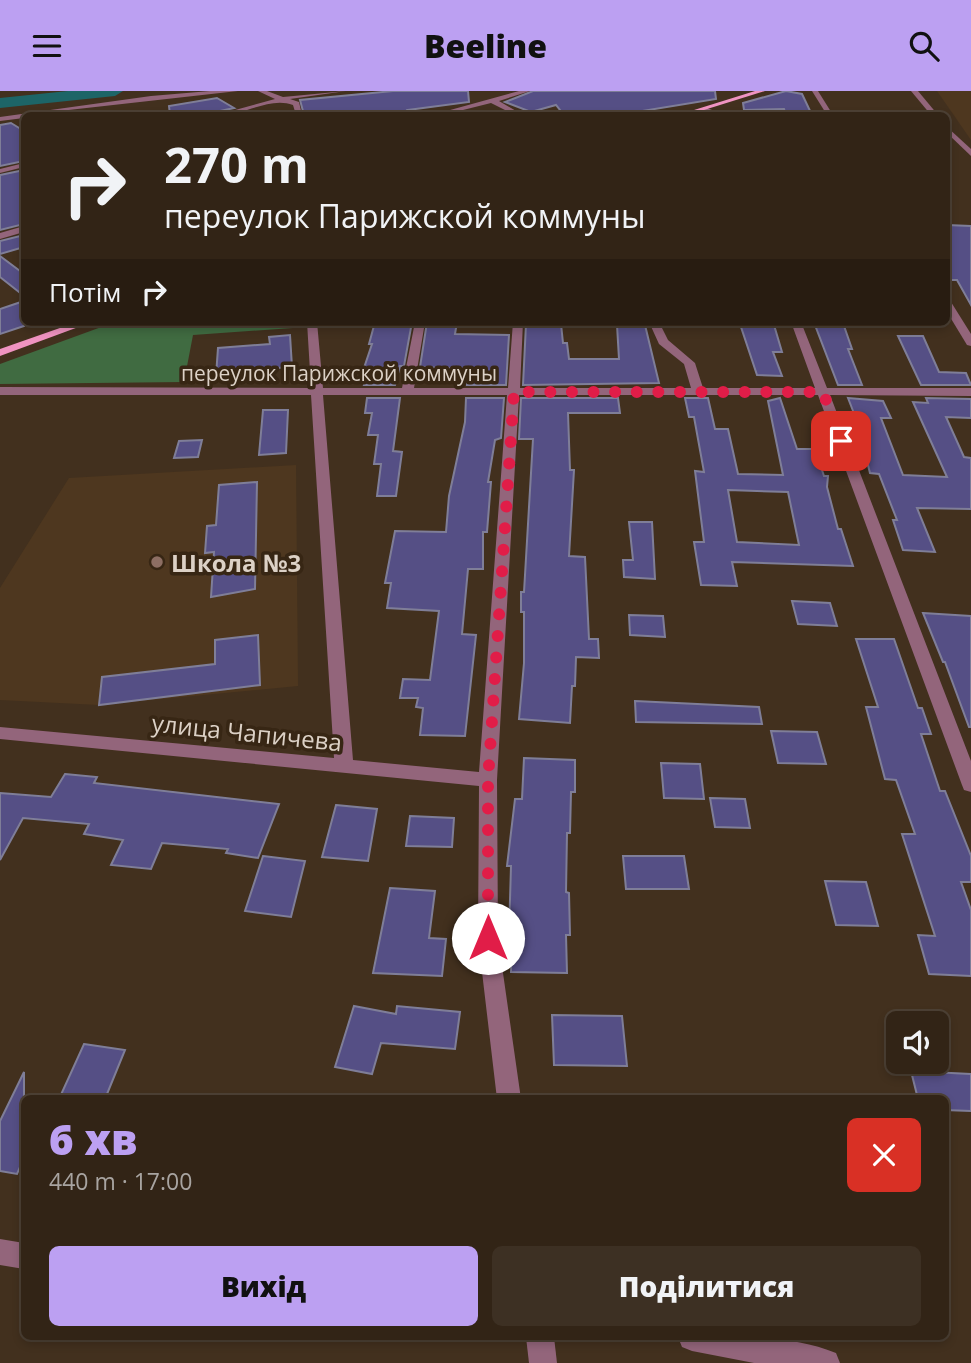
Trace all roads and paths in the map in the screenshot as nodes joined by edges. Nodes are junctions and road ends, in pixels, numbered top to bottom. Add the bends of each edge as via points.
1 (235, 91) edge
2 (261, 91) edge
3 (343, 91) edge
4 (527, 91) edge
5 (762, 91) edge
6 (815, 91) edge
7 (914, 91) edge
8 (329, 92) edge
9 (282, 100) junction
10 (492, 100) junction
11 (704, 109) junction
12 (50, 112) edge
13 (233, 112) edge
14 (298, 112) edge
15 (447, 112) edge
16 (514, 112) edge
17 (693, 112) edge
18 (710, 112) edge
19 (828, 112) edge
20 (932, 112) edge
21 (21, 116) edge
22 (0, 119) edge
23 (950, 132) edge
24 (971, 154) edge
25 (21, 166) edge
26 (0, 171) edge
27 (21, 230) edge
28 (0, 236) edge
29 (950, 309) edge
30 (76, 326) edge
31 (312, 326) edge
32 (419, 326) edge
33 (517, 326) edge
34 (656, 326) edge
35 (798, 326) edge
36 (971, 343) edge
37 (0, 353) edge
38 (0, 391) edge
39 (316, 392) junction
40 (407, 392) junction
41 (514, 392) junction
42 (698, 392) junction
43 (823, 392) junction
44 (971, 392) edge
45 (0, 733) edge
46 (344, 766) junction
47 (488, 780) junction
48 (971, 785) edge
49 (508, 1095) edge
50 (0, 1252) edge
51 (21, 1256) edge
52 (540, 1340) edge
53 (707, 1340) edge
54 (543, 1363) edge
55 (826, 1363) edge

1 - 12 street
2 - 9 street
3 - 8 street
4 - 10 street
5 - 11 main road
6 - 19 street
7 - 20 street
8 - 9 street
9 - 13 street
9 - 14 street via 296,104
10 - 15 street
10 - 16 street
11 - 17 main road
11 - 18 street
21 - 22 street
23 - 24 street
25 - 26 street
27 - 28 street
29 - 36 street
30 - 37 main road
31 - 39 street
32 - 40 street
33 - 41 street
34 - 42 street via 663,342 689,363
35 - 43 street
38 - 39 street, переулок Парижской коммуны
39 - 40 street, переулок Парижской коммуны
39 - 46 street
40 - 41 street, переулок Парижской коммуны
41 - 42 street, переулок Парижской коммуны
41 - 47 street
42 - 43 street, переулок Парижской коммуны
43 - 44 street, переулок Парижской коммуны
43 - 48 street
45 - 46 street, улица Чапичева
46 - 47 street, улица Чапичева
47 - 49 street via 488,938
50 - 51 street
52 - 54 street
53 - 55 street

